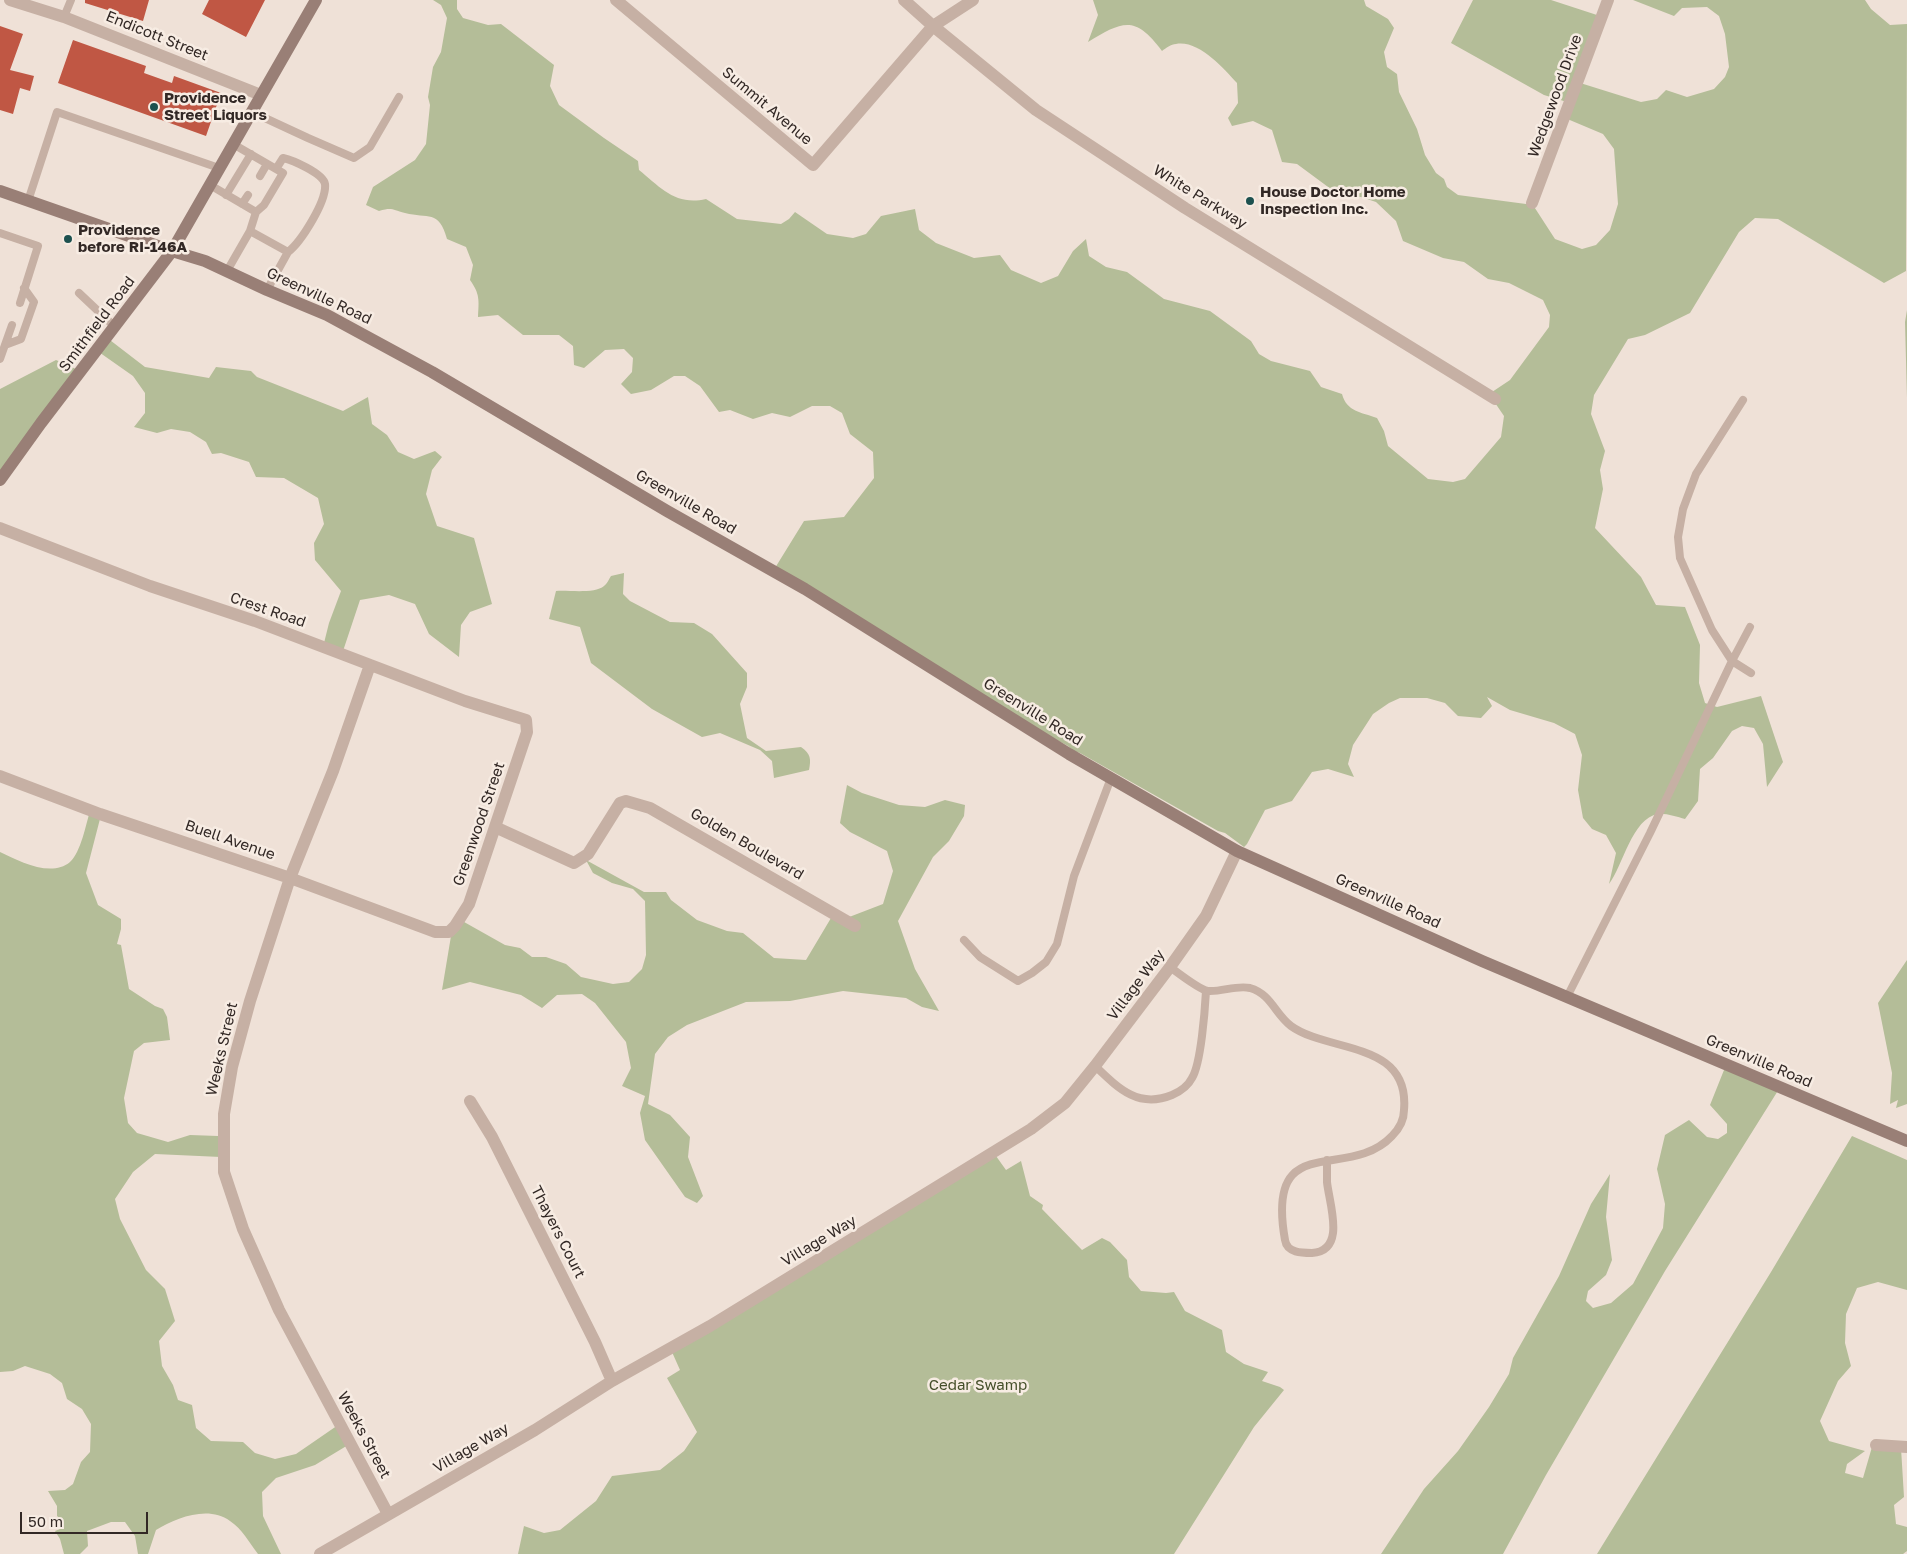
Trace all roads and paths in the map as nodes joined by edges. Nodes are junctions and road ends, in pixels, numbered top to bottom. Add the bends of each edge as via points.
1 (10, 0) edge
2 (71, 0) edge
3 (316, 0) edge
4 (616, 0) edge
5 (904, 0) edge
6 (973, 0) edge
7 (1608, 0) edge
8 (64, 17) junction
9 (933, 26) junction
10 (261, 95) junction
11 (399, 97) dead end
12 (252, 112) junction
13 (233, 144) junction
14 (251, 154) junction
15 (267, 164) junction
16 (219, 168) junction
17 (276, 169) junction
18 (260, 176) dead end
19 (210, 185) junction
20 (0, 191) edge
21 (226, 195) junction
22 (248, 195) dead end
23 (28, 201) junction
24 (242, 204) junction
25 (1532, 204) dead end
26 (256, 212) junction
27 (250, 231) junction
28 (0, 234) edge
29 (172, 252) junction
30 (288, 252) junction
31 (227, 271) junction
32 (24, 288) junction
33 (266, 290) junction
34 (79, 294) dead end
35 (20, 303) dead end
36 (12, 325) dead end
37 (116, 327) junction
38 (5, 345) junction
39 (0, 358) edge
40 (1495, 399) dead end
41 (1743, 400) dead end
42 (0, 480) edge
43 (0, 528) edge
44 (1750, 627) dead end
45 (1732, 662) junction
46 (370, 665) junction
47 (1751, 673) dead end
48 (526, 720) joint
49 (0, 776) edge
50 (1111, 778) junction
51 (495, 827) junction
52 (1237, 851) junction
53 (290, 878) junction
54 (855, 926) dead end
55 (449, 932) joint
56 (964, 940) dead end
57 (1170, 967) junction
58 (1206, 991) junction
59 (1566, 997) junction
60 (1095, 1066) junction
61 (470, 1101) dead end
62 (1907, 1141) edge
63 (1327, 1160) junction
64 (612, 1381) junction
65 (1876, 1445) dead end
66 (1907, 1447) edge
67 (388, 1514) junction
68 (320, 1554) edge

1 - 8 street, Endicott Street
2 - 8 lane
3 - 10 main road, Smithfield Road
4 - 9 street, Summit Avenue via 813,165
5 - 9 street, White Parkway
6 - 9 street, Summit Avenue
7 - 25 street, Wedgewood Drive
8 - 10 street, Endicott Street
9 - 40 street, White Parkway via 1036,110 1185,208
10 - 12 main road, Smithfield Road
11 - 12 lane via 370,147 354,158
12 - 13 main road, Smithfield Road
13 - 14 lane
13 - 16 main road, Smithfield Road
14 - 15 lane
14 - 21 lane
15 - 17 lane
15 - 18 lane
16 - 19 main road, Smithfield Road
16 - 23 lane via 57,112
17 - 26 lane via 283,173 264,205
17 - 30 lane via 283,158 293,160 323,178 325,185 321,204 295,247
19 - 21 lane
19 - 29 main road, Smithfield Road
20 - 23 main road, Greenville Road
21 - 24 lane
22 - 24 lane
23 - 29 main road, Greenville Road
24 - 26 lane
26 - 27 lane
27 - 30 lane
27 - 31 lane
28 - 32 lane via 38,246
29 - 31 main road, Greenville Road
29 - 37 main road, Smithfield Road
30 - 33 lane
31 - 33 main road, Greenville Road
32 - 35 lane
32 - 38 lane via 34,302 22,339
33 - 50 main road, Greenville Road via 328,314 441,377 805,589
34 - 37 lane
36 - 38 lane
37 - 42 main road, Smithfield Road
38 - 39 lane
41 - 45 lane via 1696,474 1683,509 1678,537 1680,558 1712,630
43 - 46 street, Crest Road
44 - 45 lane
45 - 47 lane
45 - 59 lane
46 - 48 street, Crest Road
46 - 53 street, Weeks Street
48 - 51 street, Greenwood Street via 527,732
49 - 53 street, Buell Avenue via 100,814
50 - 52 main road, Greenville Road
50 - 56 lane via 1074,876 1056,944 1046,962 1018,980 980,957
51 - 54 street, Golden Boulevard via 574,863 588,854 620,803 626,801 650,808
51 - 55 street, Greenwood Street via 469,904
52 - 57 street, Village Way via 1206,916
52 - 59 main road, Greenville Road
53 - 55 street, Buell Avenue via 435,932
53 - 67 street, Weeks Street via 232,1066 224,1114 224,1172 243,1229 279,1310
57 - 58 lane
57 - 60 street, Village Way
58 - 60 lane via 1193,1078 1179,1092 1162,1100 1144,1100 1128,1095
58 - 63 lane via 1250,988 1269,999 1290,1026 1376,1056 1397,1075 1404,1093 1404,1111 1398,1129 1384,1145 1364,1154
59 - 62 main road, Greenville Road
60 - 64 street, Village Way via 1065,1103 1031,1129 710,1326
61 - 64 street, Thayers Court via 492,1137
63 - 63 lane via 1303,1166 1290,1179 1284,1193 1285,1243 1296,1252 1315,1253 1326,1248 1333,1239
64 - 67 street, Village Way via 535,1430
65 - 66 street
67 - 68 street, Village Way

